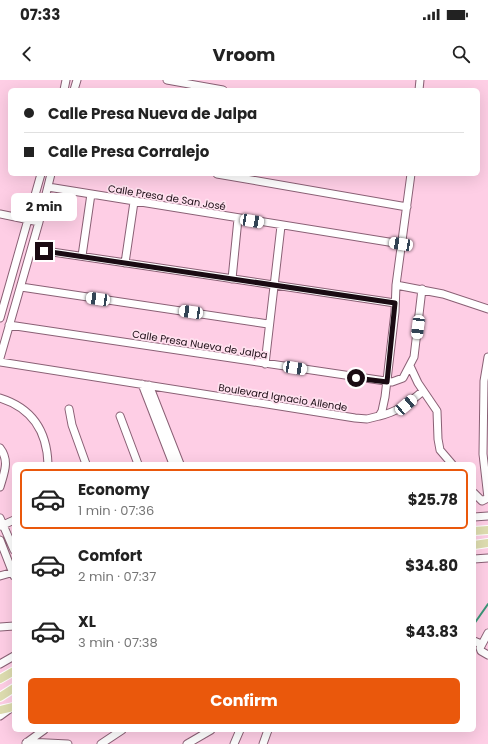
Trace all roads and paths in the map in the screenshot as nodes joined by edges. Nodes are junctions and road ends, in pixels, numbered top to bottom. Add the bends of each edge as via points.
1 (167, 80) edge
2 (212, 88) edge
3 (39, 176) edge
4 (51, 176) edge
5 (229, 176) edge
6 (411, 176) edge
7 (48, 187) junction
8 (91, 194) junction
9 (134, 202) junction
10 (408, 207) junction
11 (0, 214) edge
12 (28, 219) junction
13 (238, 219) junction
14 (39, 222) junction
15 (281, 226) junction
16 (401, 244) junction
17 (32, 249) junction
18 (82, 256) junction
19 (125, 263) junction
20 (232, 279) junction
21 (274, 285) junction
22 (396, 285) junction
23 (21, 287) junction
24 (422, 290) junction
25 (395, 303) junction
26 (488, 309) edge
27 (0, 318) edge
28 (268, 324) junction
29 (9, 325) junction
30 (488, 357) edge
31 (0, 358) edge
32 (0, 362) edge
33 (265, 364) junction
34 (410, 366) junction
35 (387, 382) junction
36 (146, 384) junction
37 (422, 391) junction
38 (0, 398) edge
39 (70, 409) dead end
40 (120, 416) dead end
41 (379, 416) junction
42 (0, 448) edge
43 (48, 462) edge
44 (85, 462) edge
45 (137, 462) edge
46 (172, 462) edge
47 (179, 462) edge
48 (450, 462) edge
49 (0, 487) edge
50 (476, 495) edge
51 (488, 516) edge
52 (476, 517) edge
53 (0, 518) edge
54 (12, 521) edge
55 (2, 526) edge
56 (488, 530) edge
57 (476, 531) edge
58 (0, 540) edge
59 (488, 543) edge
60 (476, 545) edge
61 (12, 546) edge
62 (488, 558) edge
63 (476, 559) edge
64 (12, 569) edge
65 (12, 574) edge
66 (0, 576) edge
67 (12, 626) edge
68 (0, 627) edge
69 (486, 639) edge
70 (476, 641) edge
71 (488, 655) edge
72 (12, 657) edge
73 (0, 664) edge
74 (12, 672) edge
75 (12, 672) edge
76 (0, 675) edge
77 (0, 679) edge
78 (12, 689) edge
79 (0, 697) edge
80 (12, 707) edge
81 (12, 707) edge
82 (0, 710) edge
83 (0, 716) edge
84 (41, 732) edge
85 (119, 732) edge
86 (208, 732) edge
87 (239, 732) edge
88 (267, 732) edge
89 (26, 743) edge
90 (68, 744) edge
91 (101, 744) edge
92 (187, 744) edge
93 (234, 744) edge
94 (262, 744) edge

1 - 2 street
3 - 12 street
4 - 7 street
5 - 10 street
6 - 10 street
7 - 8 street, Calle Presa de San José
7 - 14 street
8 - 9 street, Calle Presa de San José
8 - 18 street
9 - 13 street, Calle Presa de San José
9 - 19 street
10 - 16 street
11 - 12 street
12 - 14 street
12 - 27 street
13 - 15 street, Calle Presa de San José
13 - 20 street
14 - 17 street
15 - 16 street, Calle Presa de San José
15 - 21 street
16 - 22 street
17 - 18 street
17 - 23 street
18 - 19 street
19 - 20 street
20 - 21 street
21 - 25 street
21 - 28 street
22 - 24 street
22 - 25 street
23 - 28 street
23 - 29 street
24 - 26 street
24 - 34 street via 414,357
25 - 35 street
28 - 33 street
29 - 31 street
29 - 33 street, Calle Presa Nueva de Jalpa
30 - 50 street via 484,381 483,454 488,498 482,502
32 - 36 street, Boulevard Ignacio Allende
33 - 35 street, Calle Presa Nueva de Jalpa
34 - 35 street via 400,380
34 - 37 street
35 - 41 street via 384,404
36 - 41 street, Boulevard Ignacio Allende via 355,418 368,419
36 - 46 street
36 - 47 street
37 - 41 street, Boulevard Ignacio Allende via 396,411
37 - 48 street via 437,411 440,450
38 - 43 street via 19,406 36,422 46,443
39 - 44 street via 72,425
40 - 45 street
42 - 49 street via 6,465
51 - 52 street
53 - 55 street
54 - 55 street
55 - 61 street
56 - 57 main road
58 - 64 street
59 - 60 main road
62 - 63 street
65 - 66 street
67 - 68 street
69 - 70 street
69 - 71 street via 481,651
72 - 73 street
74 - 76 main road
75 - 77 main road
78 - 79 main road
80 - 82 main road
81 - 83 street
84 - 89 street
85 - 91 street
86 - 92 street
87 - 93 street
88 - 94 street
89 - 90 street

